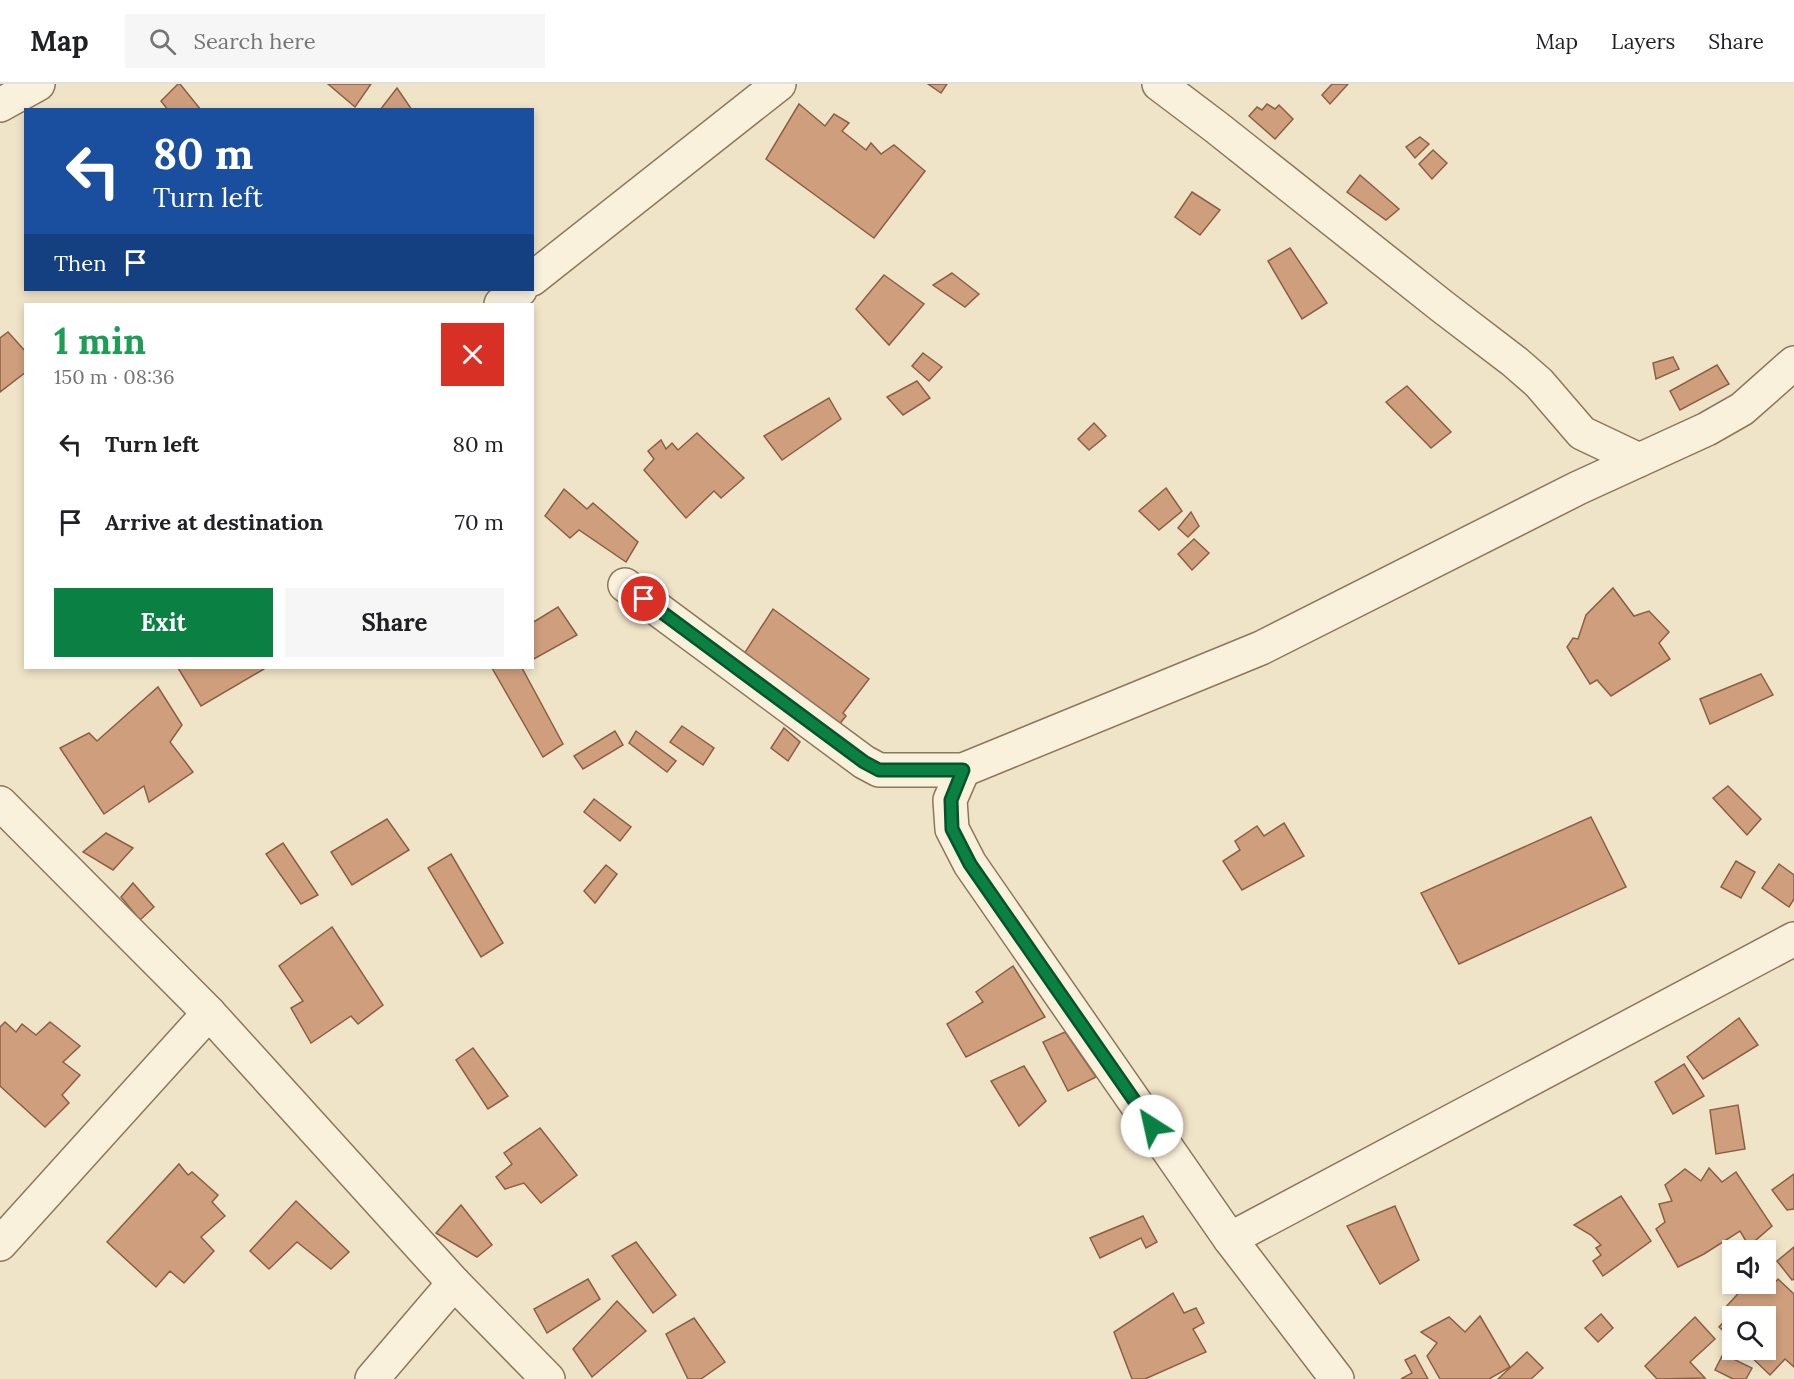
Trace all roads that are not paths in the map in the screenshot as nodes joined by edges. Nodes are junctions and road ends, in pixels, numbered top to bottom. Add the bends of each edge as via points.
1 (38, 84) edge
2 (779, 84) edge
3 (1159, 84) edge
4 (0, 105) edge
5 (534, 277) edge
6 (519, 291) edge
7 (502, 303) edge
8 (1794, 363) edge
9 (1582, 433) junction
10 (1639, 460) junction
11 (1578, 488) junction
12 (625, 585) dead end
13 (963, 770) junction
14 (0, 803) edge
15 (1794, 939) edge
16 (209, 1013) junction
17 (1230, 1239) junction
18 (0, 1244) edge
19 (454, 1283) junction
20 (372, 1379) edge
21 (548, 1379) edge
22 (1337, 1379) edge

1 - 4 street
2 - 5 street
3 - 9 street via 1515,362 1539,383
6 - 7 street
8 - 10 street via 1742,409
9 - 10 street
9 - 11 street
10 - 11 street
11 - 13 street via 1260,648
12 - 13 street via 864,762 879,770
13 - 17 street via 951,800 952,829 970,864
14 - 16 street
15 - 17 street
16 - 18 street
16 - 19 street
17 - 22 street
19 - 20 street
19 - 21 street

